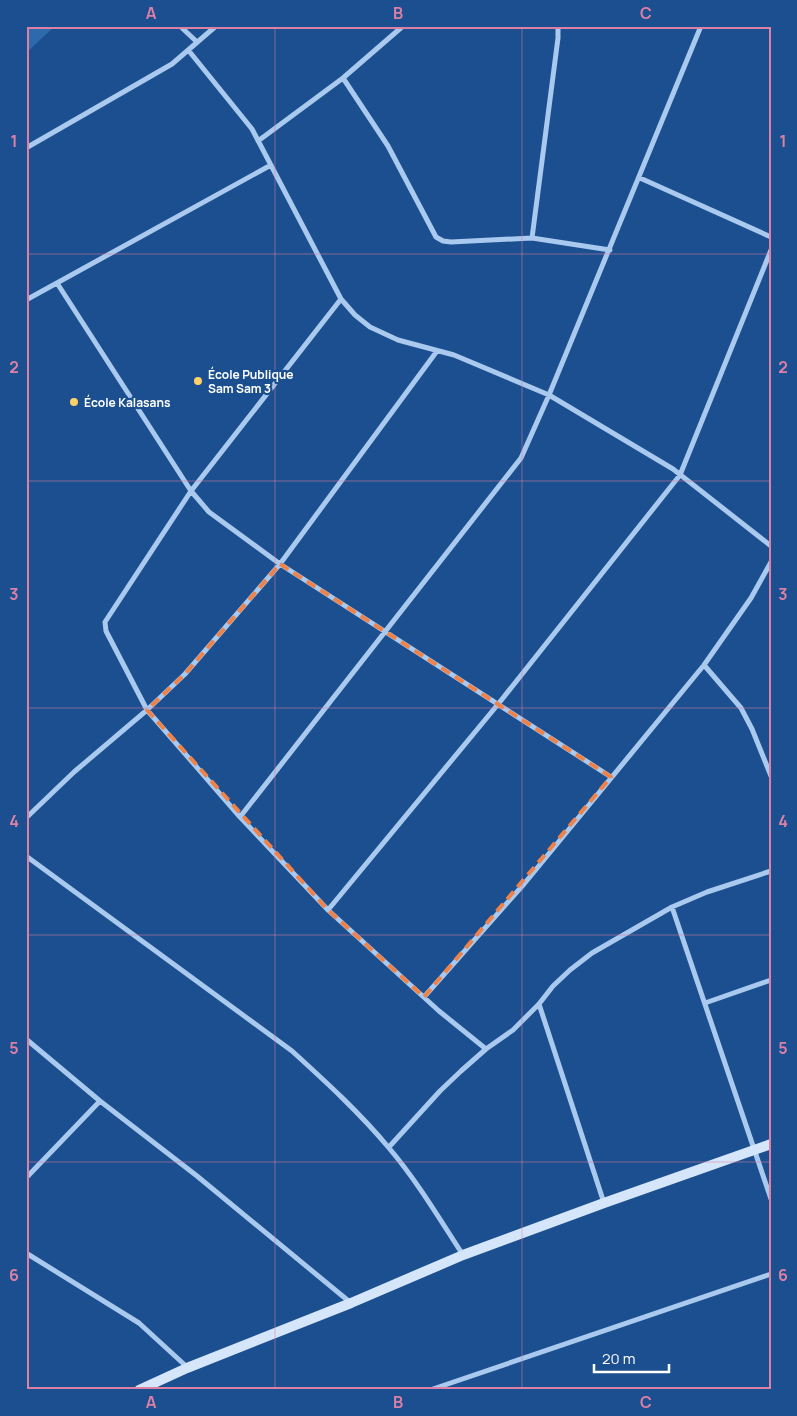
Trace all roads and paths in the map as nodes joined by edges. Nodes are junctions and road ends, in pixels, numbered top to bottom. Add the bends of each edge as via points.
1 (180, 26) edge
2 (216, 26) edge
3 (403, 26) edge
4 (558, 26) edge
5 (701, 26) edge
6 (197, 42) junction
7 (189, 51) junction
8 (343, 78) junction
9 (258, 141) junction
10 (26, 148) edge
11 (271, 165) junction
12 (640, 178) junction
13 (771, 237) edge
14 (532, 238) junction
15 (610, 250) junction
16 (771, 250) edge
17 (57, 283) junction
18 (341, 299) junction
19 (26, 300) edge
20 (437, 352) junction
21 (549, 395) junction
22 (680, 475) junction
23 (191, 491) junction
24 (771, 546) edge
25 (771, 562) edge
26 (280, 564) junction
27 (386, 631) junction
28 (704, 665) junction
29 (499, 704) junction
30 (147, 710) junction
31 (771, 776) edge
32 (611, 777) junction
33 (240, 817) junction
34 (26, 818) edge
35 (26, 856) edge
36 (771, 871) edge
37 (672, 907) junction
38 (328, 910) junction
39 (771, 980) edge
40 (424, 997) junction
41 (705, 1003) junction
42 (539, 1004) junction
43 (26, 1039) edge
44 (486, 1049) junction
45 (100, 1101) junction
46 (771, 1144) edge
47 (389, 1147) junction
48 (753, 1150) junction
49 (26, 1178) edge
50 (771, 1199) edge
51 (604, 1203) junction
52 (26, 1253) edge
53 (463, 1255) junction
54 (771, 1274) edge
55 (351, 1303) junction
56 (187, 1368) junction
57 (139, 1390) edge
58 (430, 1390) edge

1 - 6 street
2 - 6 street
3 - 8 street
4 - 14 street
5 - 12 street
6 - 7 street
7 - 9 street via 252,129
7 - 10 street
8 - 9 street
8 - 14 street via 388,146 436,236 450,242
9 - 11 street
11 - 17 street
11 - 18 street
12 - 13 street
12 - 15 street
14 - 15 street
15 - 21 street
16 - 22 street
17 - 19 street
17 - 23 street
18 - 20 street via 370,326 398,340
18 - 23 street
20 - 21 street via 454,355
20 - 26 street
21 - 22 street
21 - 27 street via 521,458
22 - 24 street
22 - 29 street
23 - 26 street via 209,512
23 - 30 street via 105,622 106,631
25 - 28 street via 751,598
26 - 27 street
26 - 30 street via 185,674
27 - 29 street
27 - 33 street
28 - 31 street via 742,708
28 - 32 street
29 - 32 street
29 - 38 street
30 - 33 street
30 - 34 street
32 - 40 street via 524,884
33 - 38 street
35 - 47 street via 292,1050
36 - 37 street
37 - 41 street
37 - 42 street via 592,953 552,986
38 - 40 street
39 - 41 street
40 - 44 street
41 - 48 street
42 - 44 street via 513,1030
42 - 51 street
43 - 45 street
44 - 47 street via 440,1090
45 - 49 street
45 - 55 street
46 - 48 street
47 - 53 street
48 - 50 street
48 - 51 street
51 - 53 street
52 - 56 street via 139,1323
53 - 55 street
54 - 58 street
55 - 56 street
56 - 57 street

